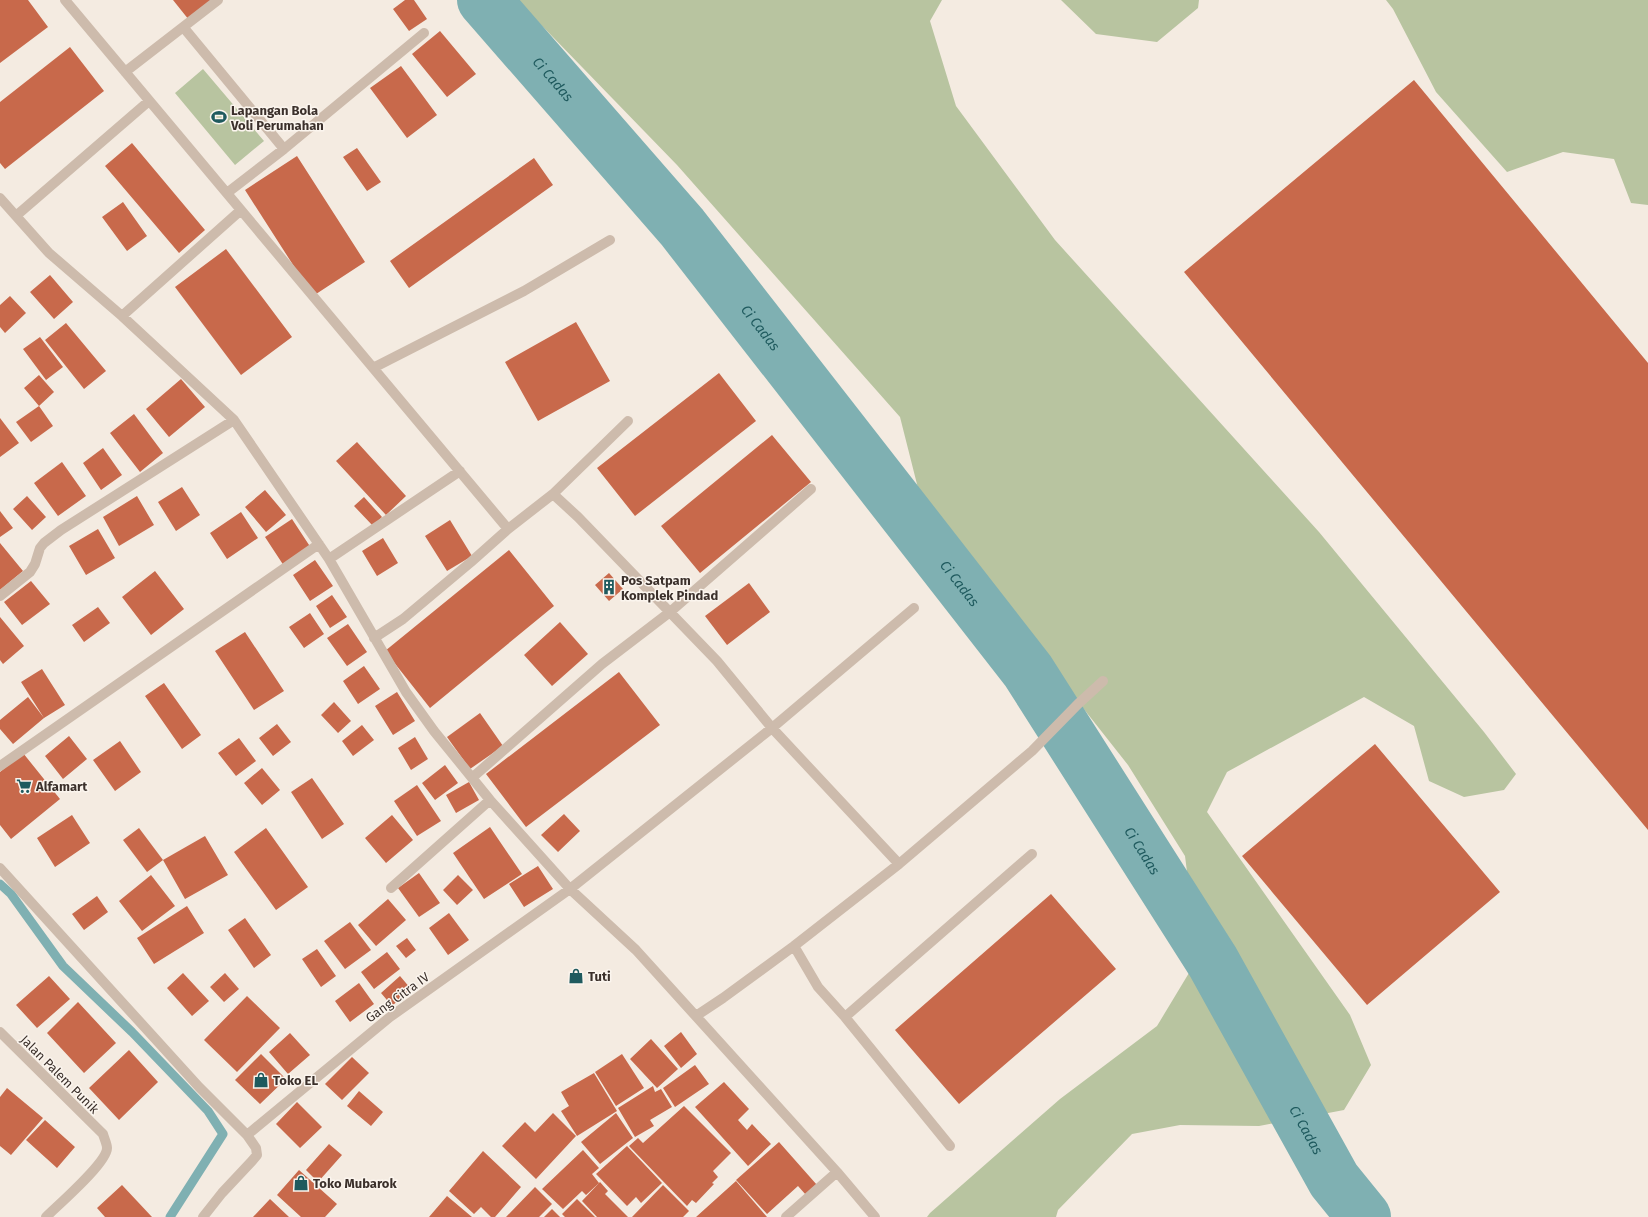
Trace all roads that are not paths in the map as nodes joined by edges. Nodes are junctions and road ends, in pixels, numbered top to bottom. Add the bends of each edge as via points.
1 (65, 0) edge
2 (218, 0) edge
3 (184, 28) junction
4 (424, 33) dead end
5 (125, 72) junction
6 (149, 101) junction
7 (284, 149) junction
8 (227, 193) junction
9 (0, 198) edge
10 (241, 210) junction
11 (17, 215) junction
12 (610, 240) dead end
13 (122, 316) junction
14 (373, 368) junction
15 (234, 420) junction
16 (628, 421) dead end
17 (460, 471) junction
18 (812, 489) dead end
19 (553, 494) junction
20 (508, 529) junction
21 (319, 544) junction
22 (329, 559) junction
23 (0, 596) edge
24 (914, 608) dead end
25 (670, 612) junction
26 (374, 638) junction
27 (1103, 681) dead end
28 (772, 728) junction
29 (0, 766) edge
30 (473, 777) junction
31 (490, 800) junction
32 (1032, 854) dead end
33 (899, 864) junction
34 (0, 868) edge
35 (391, 888) dead end
36 (570, 889) junction
37 (794, 946) junction
38 (696, 1016) junction
39 (845, 1018) junction
40 (0, 1032) edge
41 (247, 1135) junction
42 (950, 1146) dead end
43 (837, 1172) junction
44 (46, 1217) edge
45 (203, 1217) edge
46 (786, 1217) edge
47 (875, 1217) edge

1 - 5 street
2 - 3 street
3 - 5 street
3 - 7 street
4 - 7 street
5 - 6 street
6 - 8 street
6 - 11 street
7 - 8 street
8 - 10 street
9 - 11 street
10 - 13 street
10 - 14 street
11 - 13 street via 49,253
12 - 14 street via 524,291
13 - 15 street
14 - 17 street
15 - 21 street
15 - 23 street via 44,543 30,572
16 - 19 street
17 - 20 street
17 - 22 street
18 - 25 street
19 - 20 street
19 - 25 street
20 - 26 street via 403,619
21 - 22 street
21 - 29 street
22 - 26 street
24 - 28 street, Gang Citra IV
25 - 28 street via 717,661
25 - 30 street via 602,664
26 - 30 street via 406,692 434,731
27 - 33 street via 1032,751
28 - 33 street
28 - 36 street, Gang Citra IV
30 - 31 street
31 - 35 street
31 - 36 street
32 - 39 street
33 - 37 street
34 - 41 street via 199,1087
36 - 38 street via 636,950
36 - 41 street, Gang Citra IV via 390,1017
37 - 38 street
37 - 39 street via 818,987
38 - 43 street
39 - 42 street
40 - 44 street, Jalan Palem Punik via 102,1134 107,1148 105,1157 95,1169
41 - 45 street via 256,1148 257,1155
43 - 46 street
43 - 47 street

